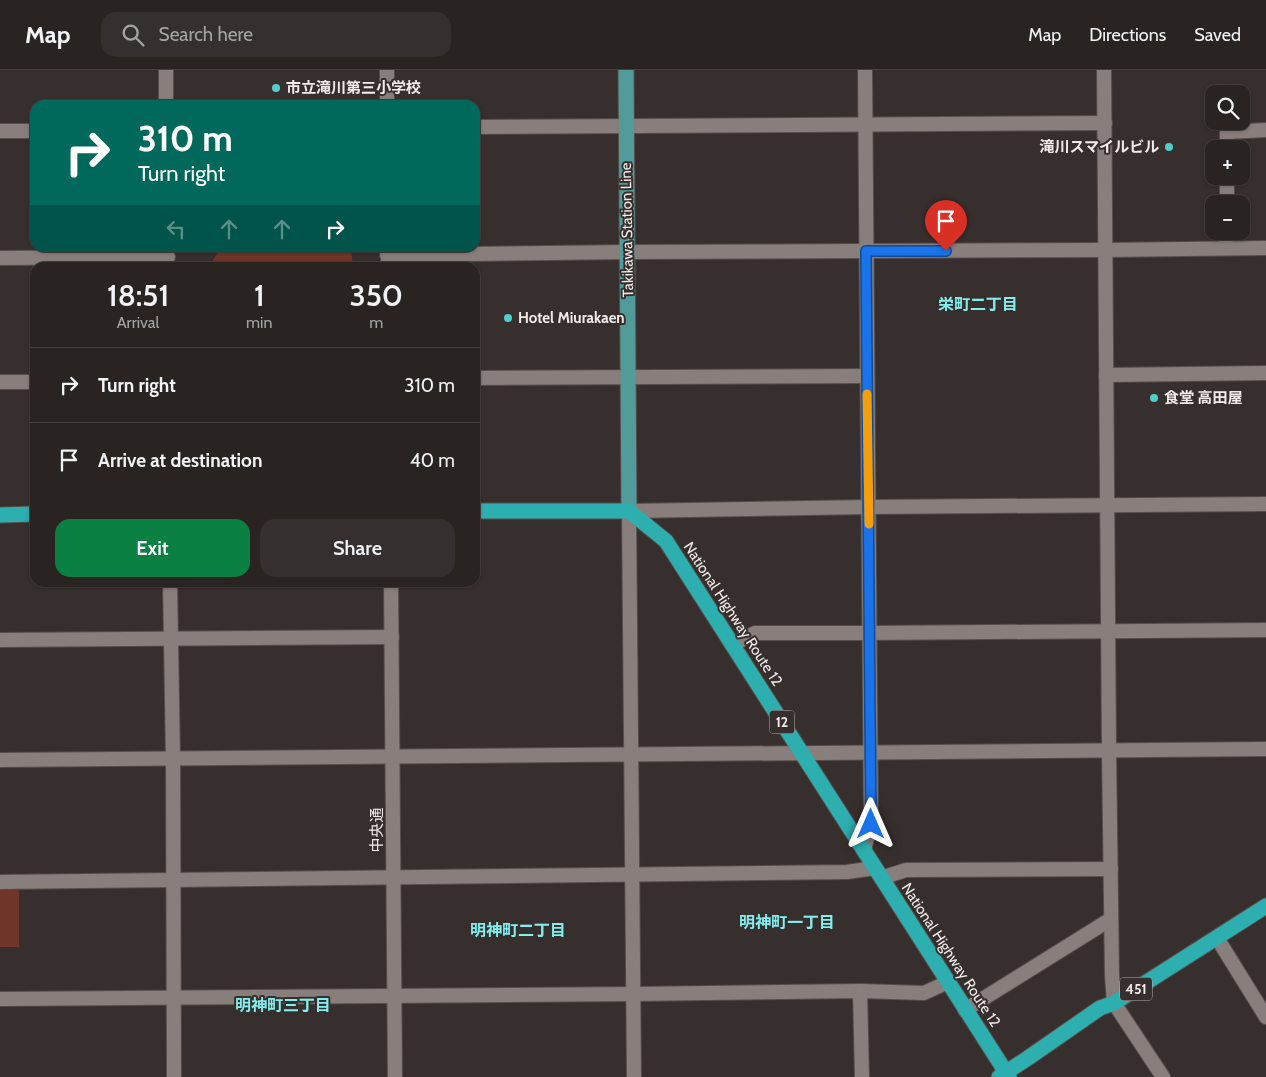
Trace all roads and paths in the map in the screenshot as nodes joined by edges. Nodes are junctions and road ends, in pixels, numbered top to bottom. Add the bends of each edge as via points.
1 (166, 70) edge
2 (387, 70) edge
3 (626, 70) edge
4 (865, 70) edge
5 (1104, 70) edge
6 (166, 100) edge
7 (388, 100) edge
8 (1105, 123) junction
9 (865, 125) junction
10 (626, 126) junction
11 (480, 127) edge
12 (1266, 130) edge
13 (0, 131) edge
14 (30, 131) edge
15 (1227, 140) edge
16 (1226, 240) edge
17 (1226, 248) junction
18 (1266, 248) edge
19 (1106, 250) junction
20 (866, 251) junction
21 (628, 252) junction
22 (168, 257) edge
23 (388, 257) edge
24 (0, 258) edge
25 (1266, 373) edge
26 (1106, 375) junction
27 (867, 376) junction
28 (628, 377) junction
29 (480, 378) edge
30 (0, 382) edge
31 (30, 382) edge
32 (1266, 504) edge
33 (1108, 505) junction
34 (868, 507) junction
35 (480, 511) edge
36 (629, 511) junction
37 (30, 514) edge
38 (0, 515) edge
39 (170, 587) edge
40 (391, 587) edge
41 (1266, 630) edge
42 (1108, 632) junction
43 (869, 633) junction
44 (170, 638) junction
45 (392, 638) junction
46 (0, 640) edge
47 (732, 645) junction
48 (1266, 749) edge
49 (1108, 751) junction
50 (870, 753) junction
51 (631, 754) junction
52 (803, 754) junction
53 (393, 757) junction
54 (173, 759) junction
55 (0, 760) edge
56 (864, 850) junction
57 (1111, 869) junction
58 (878, 873) junction
59 (632, 875) junction
60 (393, 877) junction
61 (173, 880) junction
62 (0, 882) edge
63 (1266, 906) edge
64 (1111, 919) junction
65 (1217, 938) junction
66 (948, 982) junction
67 (860, 991) junction
68 (634, 994) junction
69 (394, 996) junction
70 (174, 998) junction
71 (0, 999) edge
72 (1114, 1003) junction
73 (965, 1010) junction
74 (1266, 1017) edge
75 (1005, 1076) edge
76 (174, 1077) edge
77 (395, 1077) edge
78 (634, 1077) edge
79 (862, 1077) edge
80 (1163, 1077) edge

1 - 6 street
2 - 7 street
3 - 10 main road, Takikawa Station Line
4 - 9 street
5 - 8 street
8 - 9 street
8 - 19 street
9 - 10 street
9 - 20 street
10 - 11 street
10 - 21 main road, Takikawa Station Line
12 - 15 street via 1227,132
13 - 14 street
16 - 17 street
17 - 18 street
17 - 19 street
19 - 20 street
19 - 26 street
20 - 21 street
20 - 27 street
21 - 23 street
21 - 28 main road, Takikawa Station Line
22 - 24 street
25 - 26 street
26 - 33 street
27 - 28 street
27 - 34 street
28 - 29 street
28 - 36 main road, Takikawa Station Line
30 - 31 street
32 - 33 street
33 - 34 street
33 - 42 street
34 - 36 street
34 - 43 street
35 - 36 highway
36 - 47 highway, National Highway Route 12 / 12 via 666,541
36 - 51 street
37 - 38 highway
39 - 44 street
40 - 45 street, 中央通
41 - 42 street
42 - 43 street
42 - 49 street
43 - 47 street via 755,632
43 - 50 street
44 - 45 street
44 - 46 street
44 - 54 street
45 - 53 street, 中央通
47 - 52 highway, National Highway Route 12 / 12
48 - 49 street
49 - 50 street
49 - 57 street
50 - 52 street
50 - 56 street via 871,824
51 - 52 street
51 - 53 street
51 - 59 street
52 - 56 highway, National Highway Route 12 / 12
53 - 54 street
53 - 60 street, 中央通
54 - 55 street
54 - 61 street
56 - 58 highway, National Highway Route 12 / 12
57 - 58 street via 906,870
57 - 64 street
58 - 59 street
58 - 66 highway, National Highway Route 12 / 12
59 - 60 street
59 - 68 street
60 - 61 street
60 - 69 street, 中央通
61 - 62 street
61 - 70 street
63 - 65 highway, 451
64 - 72 street
64 - 73 street
65 - 72 highway, 451
65 - 74 street
66 - 67 street via 924,993
66 - 73 highway, National Highway Route 12 / 12
67 - 68 street
67 - 79 street
68 - 69 street
68 - 78 street
69 - 70 street
69 - 77 street, 中央通
70 - 71 street
70 - 76 street
72 - 75 highway, 451 via 1100,1008
72 - 80 street
73 - 75 highway, National Highway Route 12 / 12

